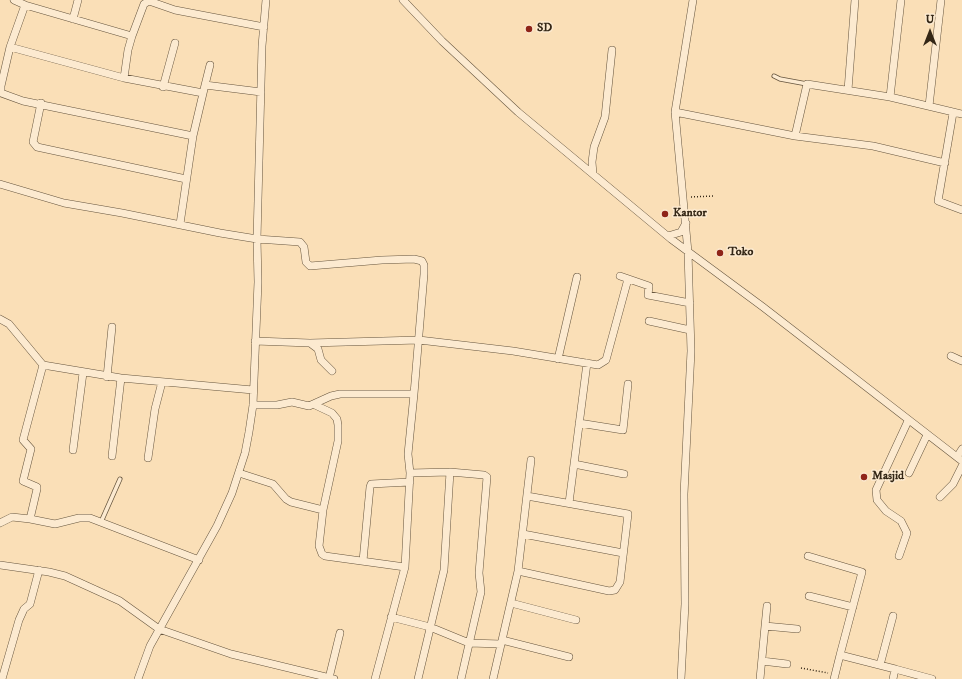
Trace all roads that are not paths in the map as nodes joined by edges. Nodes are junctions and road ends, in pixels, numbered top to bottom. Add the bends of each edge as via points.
1 (14, 0) edge
2 (78, 0) edge
3 (266, 0) edge
4 (403, 0) edge
5 (693, 0) edge
6 (855, 0) edge
7 (901, 0) edge
8 (941, 0) edge
9 (29, 4) edge
10 (73, 19) junction
11 (264, 27) junction
12 (132, 36) junction
13 (175, 43) dead end
14 (10, 48) junction
15 (612, 50) dead end
16 (210, 65) dead end
17 (774, 76) dead end
18 (124, 78) junction
19 (807, 84) junction
20 (205, 85) junction
21 (163, 87) junction
22 (848, 90) junction
23 (262, 92) junction
24 (203, 93) junction
25 (890, 97) junction
26 (41, 103) junction
27 (929, 106) junction
28 (675, 112) junction
29 (953, 113) junction
30 (962, 114) edge
31 (193, 136) junction
32 (795, 136) junction
33 (945, 163) junction
34 (593, 174) junction
35 (186, 179) junction
36 (0, 184) edge
37 (962, 210) edge
38 (686, 221) junction
39 (180, 224) junction
40 (668, 236) junction
41 (257, 239) junction
42 (688, 252) junction
43 (620, 276) dead end
44 (577, 277) dead end
45 (628, 279) junction
46 (690, 303) junction
47 (0, 319) edge
48 (649, 321) dead end
49 (112, 327) dead end
50 (690, 330) junction
51 (419, 340) junction
52 (255, 342) junction
53 (310, 342) junction
54 (951, 356) dead end
55 (558, 358) junction
56 (962, 361) edge
57 (587, 363) junction
58 (43, 366) junction
59 (332, 371) dead end
60 (82, 373) junction
61 (107, 376) junction
62 (121, 378) junction
63 (162, 382) junction
64 (628, 384) dead end
65 (253, 390) junction
66 (414, 394) junction
67 (253, 405) junction
68 (315, 405) junction
69 (908, 420) junction
70 (579, 423) junction
71 (927, 435) junction
72 (962, 449) edge
73 (73, 450) dead end
74 (112, 456) dead end
75 (148, 458) dead end
76 (959, 459) edge
77 (531, 460) dead end
78 (574, 464) junction
79 (962, 466) edge
80 (239, 472) junction
81 (410, 472) junction
82 (450, 472) junction
83 (909, 472) dead end
84 (624, 474) dead end
85 (120, 479) dead end
86 (410, 482) junction
87 (527, 496) junction
88 (940, 498) dead end
89 (569, 504) junction
90 (323, 510) junction
91 (30, 519) junction
92 (101, 522) junction
93 (0, 523) edge
94 (523, 534) junction
95 (623, 553) junction
96 (808, 556) dead end
97 (899, 556) dead end
98 (199, 560) junction
99 (363, 561) junction
100 (0, 565) edge
101 (405, 566) junction
102 (39, 570) junction
103 (518, 571) junction
104 (809, 596) dead end
105 (511, 603) junction
106 (766, 606) dead end
107 (853, 607) junction
108 (893, 616) dead end
109 (391, 617) junction
110 (574, 622) dead end
111 (765, 626) junction
112 (430, 627) junction
113 (159, 629) junction
114 (797, 629) dead end
115 (340, 633) dead end
116 (469, 640) junction
117 (502, 642) junction
118 (840, 654) junction
119 (566, 658) dead end
120 (762, 662) junction
121 (787, 664) dead end
122 (880, 665) junction
123 (895, 669) junction
124 (835, 676) edge
125 (332, 678) edge
126 (497, 678) edge
127 (2, 679) edge
128 (138, 679) edge
129 (339, 679) edge
130 (375, 679) edge
131 (418, 679) edge
132 (460, 679) edge
133 (681, 679) edge
134 (760, 679) edge
135 (893, 679) edge
136 (932, 679) edge

1 - 9 street
2 - 10 street
3 - 11 street
4 - 34 street via 442,41 518,112
5 - 28 street
6 - 22 street
7 - 25 street
8 - 27 street
9 - 10 street
9 - 14 street
10 - 12 street
11 - 12 street via 175,10 149,1 144,4
11 - 23 street
12 - 18 street
13 - 21 street
14 - 18 street
14 - 26 street via 0,92 10,98
15 - 34 street via 605,116 594,147
16 - 20 street
17 - 19 lane
18 - 21 street
19 - 22 street
19 - 32 street
20 - 23 street
20 - 24 street
21 - 24 street
22 - 25 street
23 - 41 street
24 - 31 street
25 - 27 street
26 - 31 street
26 - 35 street via 33,142 37,147
27 - 29 street
28 - 32 street
28 - 38 street
29 - 30 street
29 - 33 street
31 - 35 street
32 - 33 street via 873,146
33 - 37 street via 938,201
34 - 40 street
35 - 39 street
36 - 39 street via 64,203
38 - 40 street via 681,232
38 - 42 street
39 - 41 street
40 - 42 street
41 - 51 street via 303,244 306,262 310,266 382,260 422,261 424,274
41 - 52 street
42 - 46 street
42 - 69 street via 763,306
43 - 45 street
44 - 55 street
45 - 46 street via 649,286 648,295
45 - 57 street via 606,360 598,365
46 - 50 street
47 - 58 street via 9,324
48 - 50 street
49 - 61 street
50 - 133 street via 684,494 685,604
51 - 53 street
51 - 55 street
51 - 66 street
52 - 53 street
52 - 65 street
53 - 59 street via 318,349 320,360
54 - 56 street
55 - 57 street
57 - 70 street
58 - 60 street
58 - 91 street via 23,440 31,449 23,481 37,487
60 - 61 street
60 - 73 street
61 - 62 street
62 - 63 street
62 - 74 street
63 - 65 street
63 - 75 street
64 - 70 street via 623,430
65 - 67 street
66 - 68 street via 340,394
66 - 81 street via 408,454
67 - 68 street via 292,402
67 - 80 street
68 - 90 street via 332,413 338,425 338,441
69 - 71 street
69 - 97 street via 876,490 877,500 886,511 901,521 907,533
70 - 78 street
71 - 76 street
71 - 83 street
72 - 76 street
77 - 87 street
78 - 84 street
78 - 89 street
79 - 88 street via 953,484
80 - 90 street via 273,484 291,502
80 - 98 street via 220,519
81 - 82 street
81 - 86 street
82 - 112 street via 444,570
82 - 116 street via 486,477 479,573 481,592
85 - 92 lane
86 - 99 street via 372,484 370,487
86 - 101 street
87 - 89 street
87 - 94 street
89 - 95 street via 628,514
90 - 99 street via 319,546 322,554
91 - 92 street via 55,524 85,518
91 - 93 street via 12,517
92 - 98 street
94 - 95 street
94 - 103 street
95 - 103 street via 618,588 609,592
96 - 107 street via 862,572
98 - 113 street
99 - 101 street
100 - 102 street
101 - 109 street
102 - 113 street via 65,576 120,601
102 - 127 street via 30,604 24,609 19,620
103 - 105 street
104 - 107 street
105 - 110 street
105 - 117 street
106 - 111 street
107 - 118 street
108 - 122 street
109 - 112 street
109 - 130 street
111 - 114 street
111 - 120 street
112 - 116 street
112 - 131 street
113 - 125 street via 231,654
113 - 128 street
113 - 129 street
115 - 125 street
116 - 117 street
116 - 132 street
117 - 119 street
117 - 126 street
118 - 122 street
118 - 124 street
120 - 121 street
120 - 134 street
122 - 123 street
123 - 135 street
123 - 136 street

